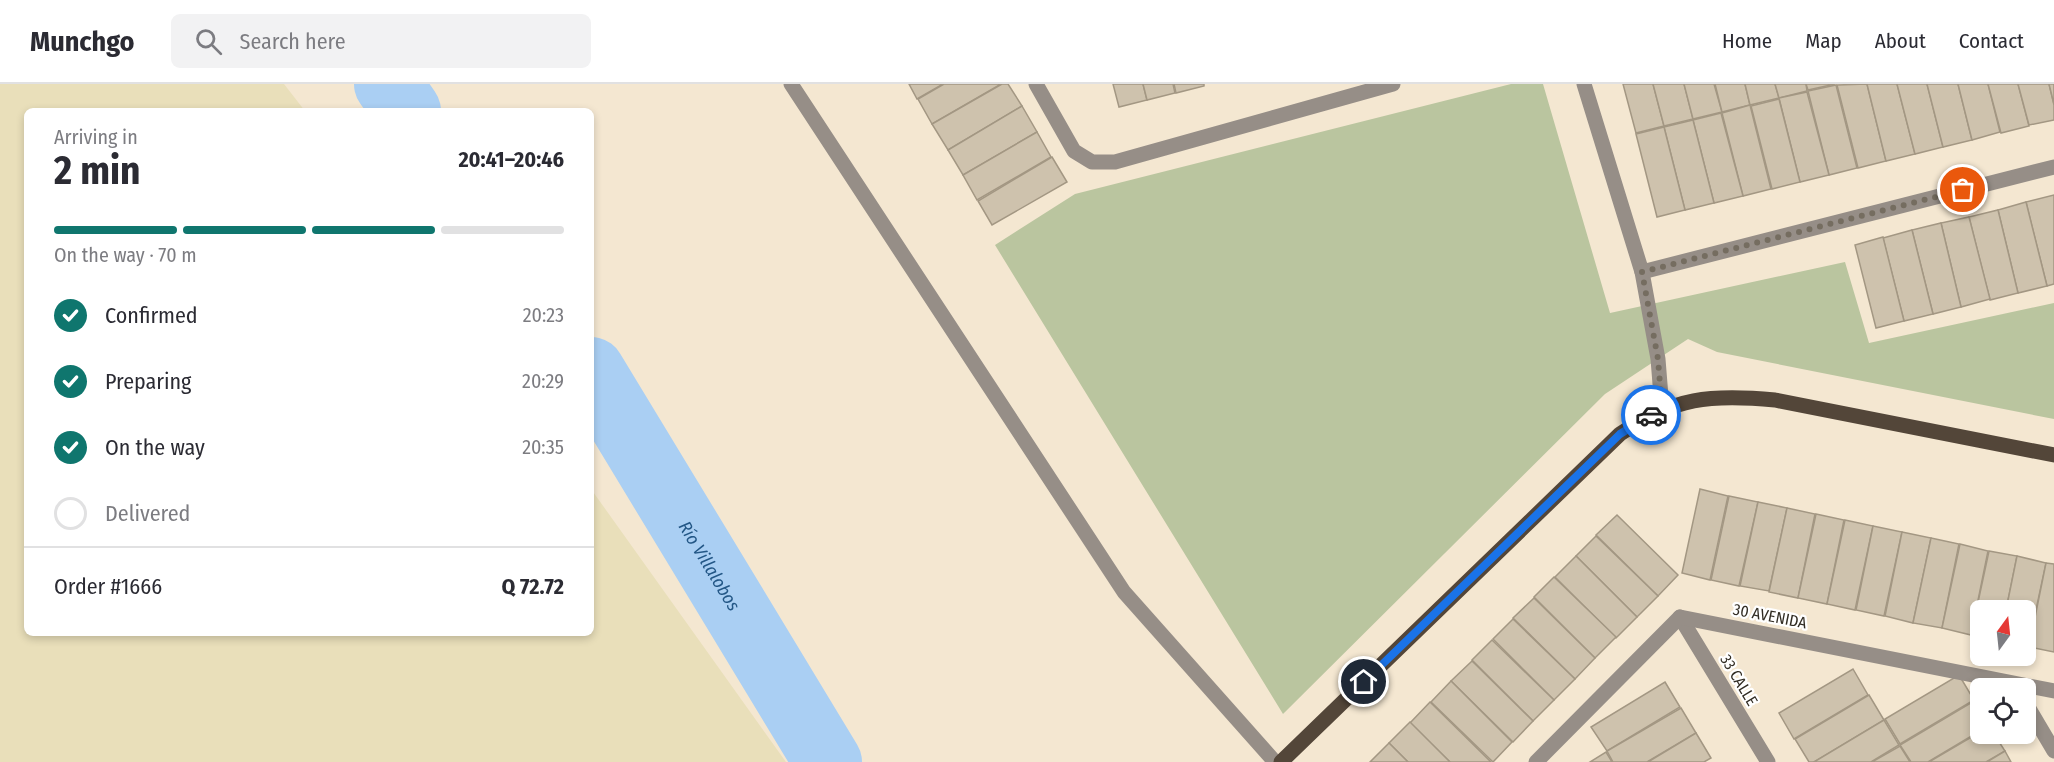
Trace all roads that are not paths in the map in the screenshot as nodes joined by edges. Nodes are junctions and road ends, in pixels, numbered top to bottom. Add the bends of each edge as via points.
1 (791, 84) edge
2 (1036, 84) edge
3 (1393, 84) edge
4 (1584, 84) edge
5 (2054, 167) edge
6 (1642, 272) junction
7 (1662, 409) junction
8 (2054, 455) edge
9 (1680, 617) junction
10 (1976, 678) edge
11 (2036, 689) edge
12 (2054, 691) edge
13 (2036, 721) edge
14 (2054, 751) edge
15 (1275, 762) edge
16 (1281, 762) edge
17 (1536, 762) edge
18 (1768, 762) edge

1 - 15 street via 1124,592
2 - 3 street via 1074,151 1092,162 1115,162
4 - 6 street
5 - 6 street
6 - 7 street via 1658,359
7 - 8 main road via 1708,398 1775,400
7 - 16 main road via 1620,434
9 - 10 street, 30 AVENIDA
9 - 17 street
9 - 18 street, 33 CALLE
11 - 12 street, 30 AVENIDA
13 - 14 street

